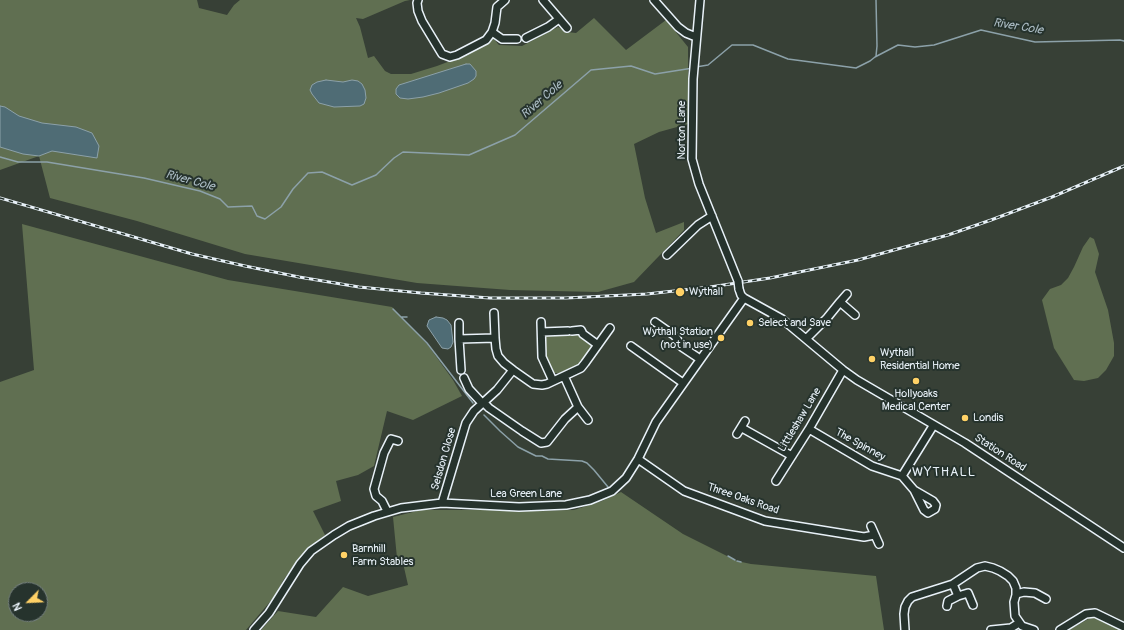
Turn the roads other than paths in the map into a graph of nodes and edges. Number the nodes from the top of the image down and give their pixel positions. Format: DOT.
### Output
graph roads {
  1 [pos="418,0"];
  2 [pos="505,0"];
  3 [pos="543,0"];
  4 [pos="654,0"];
  5 [pos="700,0"];
  6 [pos="559,19"];
  7 [pos="567,28"];
  8 [pos="492,32"];
  9 [pos="696,37"];
  10 [pos="526,38"];
  11 [pos="517,39"];
  12 [pos="712,216"];
  13 [pos="667,255"];
  14 [pos="847,294"];
  15 [pos="744,298"];
  16 [pos="840,302"];
  17 [pos="494,313"];
  18 [pos="854,315"];
  19 [pos="541,322"];
  20 [pos="655,322"];
  21 [pos="459,323"];
  22 [pos="610,328"];
  23 [pos="542,332"];
  24 [pos="495,338"];
  25 [pos="459,339"];
  26 [pos="806,339"];
  27 [pos="598,345"];
  28 [pos="631,346"];
  29 [pos="700,359"];
  30 [pos="461,370"];
  31 [pos="513,370"];
  32 [pos="843,370"];
  33 [pos="564,376"];
  34 [pos="464,378"];
  35 [pos="553,381"];
  36 [pos="683,383"];
  37 [pos="483,402"];
  38 [pos="578,407"];
  39 [pos="588,420"];
  40 [pos="745,421"];
  41 [pos="933,426"];
  42 [pos="809,429"];
  43 [pos="398,442"];
  44 [pos="792,456"];
  45 [pos="638,460"];
  46 [pos="902,476"];
  47 [pos="776,481"];
  48 [pos="914,490"];
  49 [pos="442,503"];
  50 [pos="387,511"];
  51 [pos="871,526"];
  52 [pos="874,535"];
  53 [pos="879,544"];
  54 [pos="1124,548"];
  55 [pos="953,584"];
  56 [pos="1016,594"];
  57 [pos="958,596"];
  58 [pos="1046,599"];
  59 [pos="973,604"];
  60 [pos="947,606"];
  61 [pos="1019,623"];
  62 [pos="1124,627"];
  63 [pos="254,630"];
  64 [pos="905,630"];
  65 [pos="991,630"];
  66 [pos="1034,630"];
  67 [pos="1060,630"];
  1 -- 8 [label="street"];
  2 -- 8 [label="street"];
  3 -- 6 [label="street"];
  4 -- 9 [label="street"];
  5 -- 9 [label="street, Norton Lane"];
  6 -- 7 [label="street"];
  6 -- 10 [label="street"];
  8 -- 11 [label="street"];
  9 -- 12 [label="street, Norton Lane"];
  12 -- 13 [label="street"];
  12 -- 15 [label="street, Norton Lane"];
  14 -- 16 [label="street"];
  15 -- 26 [label="street, Station Road"];
  15 -- 29 [label="street, Lea Green Lane"];
  16 -- 18 [label="street"];
  16 -- 26 [label="street"];
  17 -- 24 [label="street"];
  19 -- 23 [label="street"];
  20 -- 29 [label="street"];
  21 -- 25 [label="street"];
  22 -- 27 [label="street"];
  23 -- 27 [label="street"];
  23 -- 35 [label="street"];
  24 -- 25 [label="street"];
  24 -- 31 [label="street"];
  25 -- 30 [label="street"];
  26 -- 32 [label="street, Station Road"];
  27 -- 33 [label="street"];
  28 -- 36 [label="street"];
  29 -- 36 [label="street, Lea Green Lane"];
  31 -- 35 [label="street"];
  31 -- 37 [label="street, Selsdon Close"];
  32 -- 41 [label="street, Station Road"];
  32 -- 42 [label="street, Littleshaw Lane"];
  33 -- 35 [label="street"];
  33 -- 38 [label="street"];
  34 -- 37 [label="street"];
  36 -- 45 [label="street, Lea Green Lane"];
  37 -- 38 [label="street"];
  37 -- 49 [label="street, Selsdon Close"];
  38 -- 39 [label="street"];
  40 -- 44 [label="street"];
  41 -- 46 [label="street"];
  41 -- 54 [label="street, Station Road"];
  42 -- 44 [label="street, Littleshaw Lane"];
  42 -- 46 [label="street, The Spinney"];
  43 -- 50 [label="street"];
  44 -- 47 [label="street, Littleshaw Lane"];
  45 -- 49 [label="street, Lea Green Lane"];
  45 -- 52 [label="street, Three Oaks Road"];
  46 -- 48 [label="street"];
  49 -- 50 [label="street, Lea Green Lane"];
  50 -- 63 [label="street, Lea Green Lane"];
  51 -- 52 [label="street"];
  52 -- 53 [label="street"];
  55 -- 56 [label="street"];
  55 -- 57 [label="street"];
  55 -- 64 [label="street"];
  56 -- 58 [label="street"];
  56 -- 61 [label="street"];
  57 -- 59 [label="street"];
  57 -- 60 [label="street"];
  61 -- 65 [label="street"];
  61 -- 66 [label="street"];
  62 -- 67 [label="street"];
}
